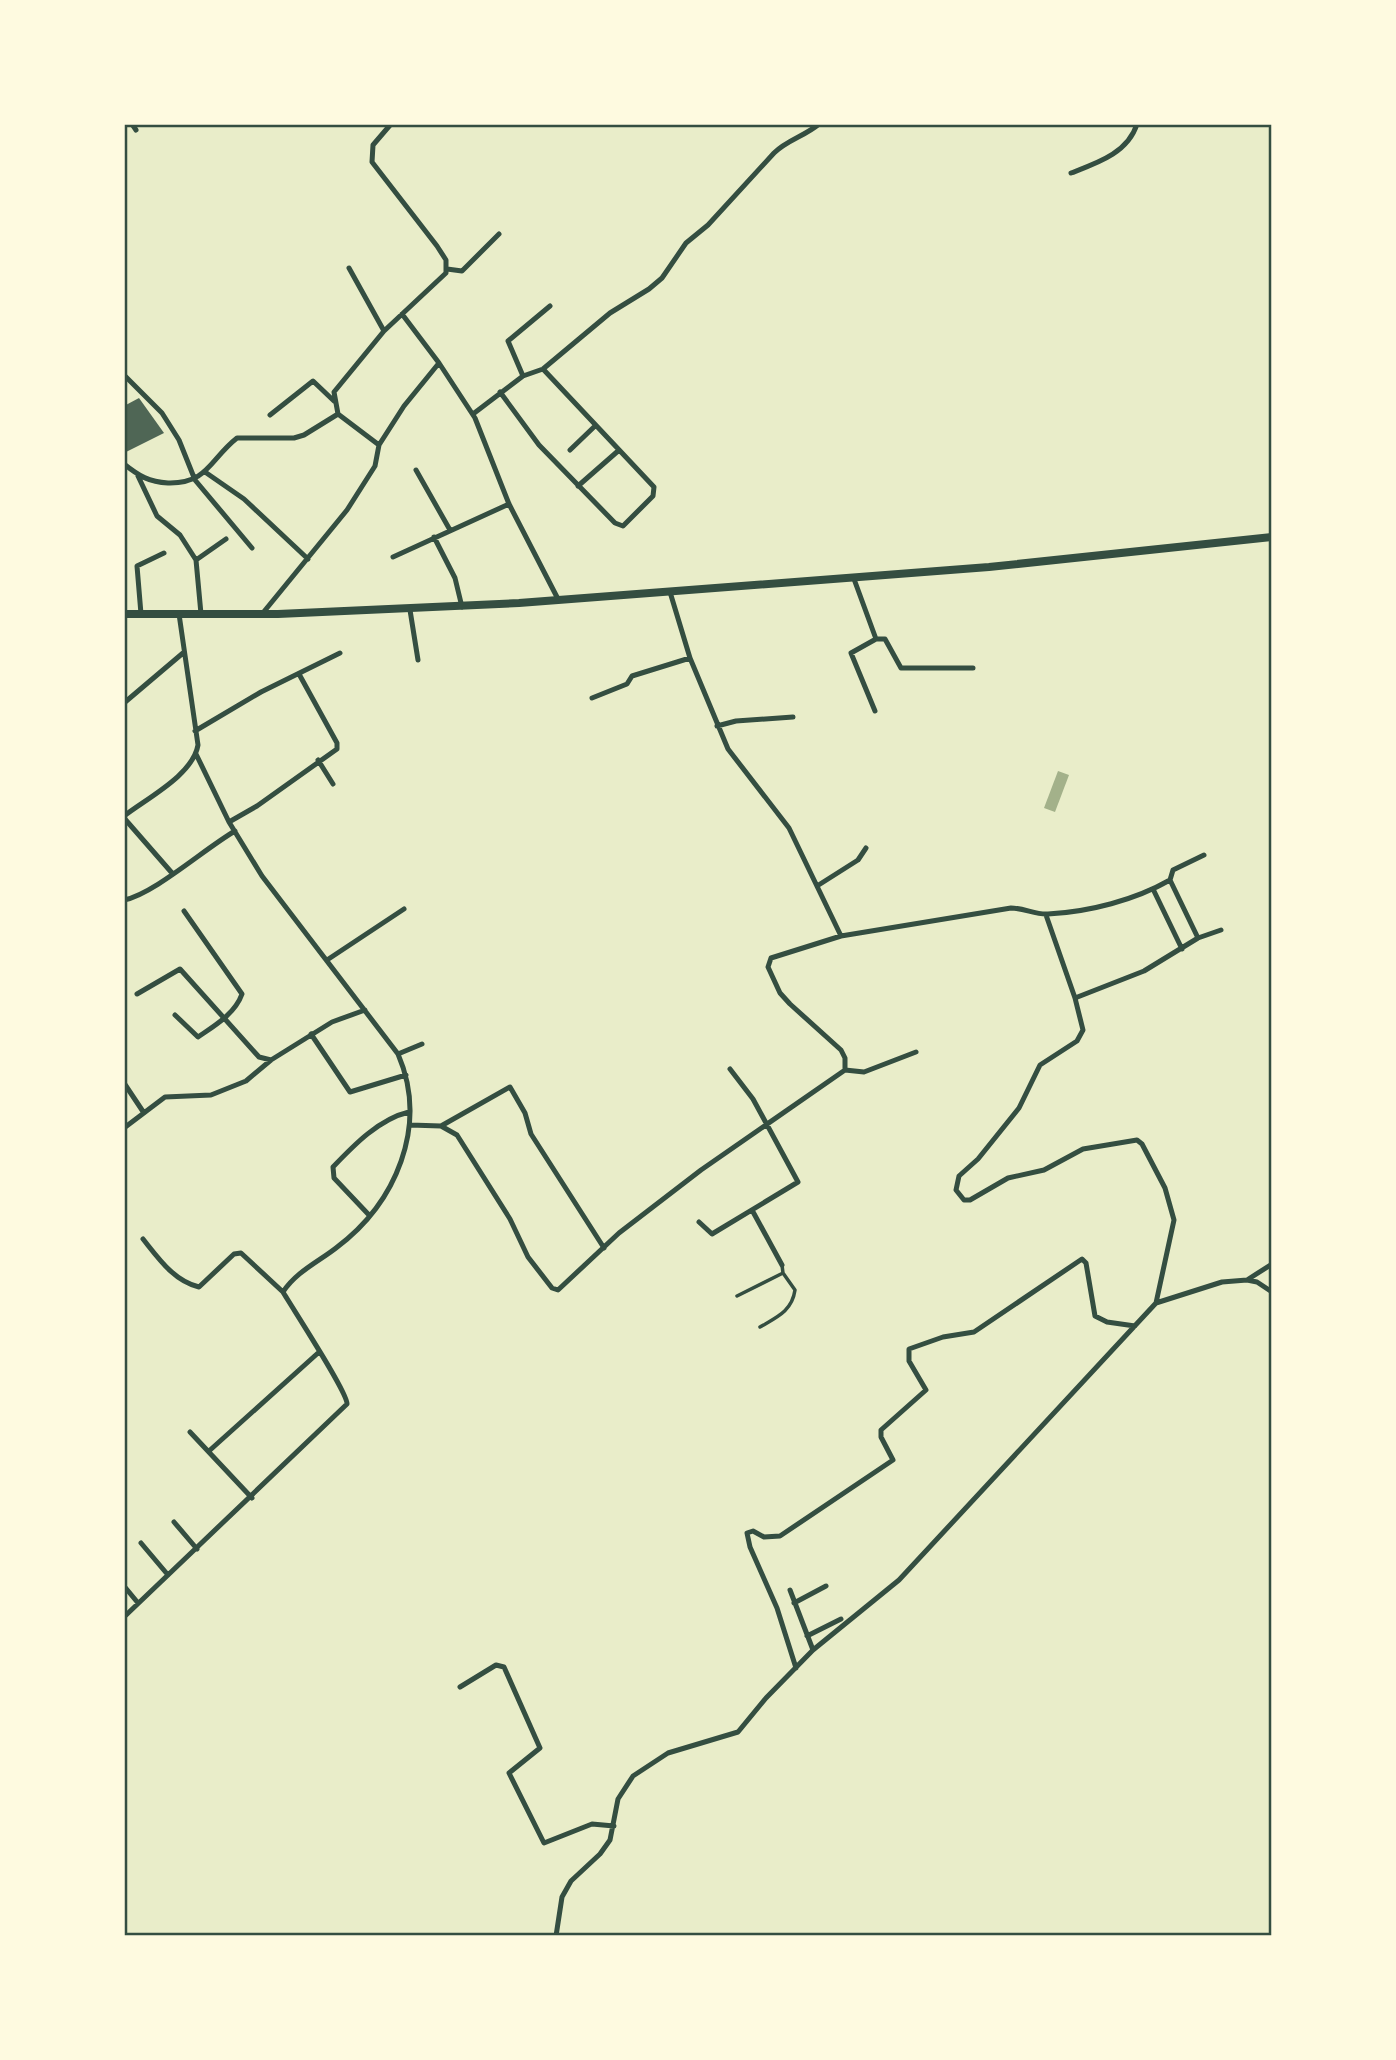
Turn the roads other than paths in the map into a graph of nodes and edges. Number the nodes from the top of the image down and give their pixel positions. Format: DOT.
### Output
graph roads {
  1 [pos="391,124"];
  2 [pos="819,124"];
  3 [pos="1137,124"];
  4 [pos="1071,173"];
  5 [pos="499,234"];
  6 [pos="349,268"];
  7 [pos="447,269"];
  8 [pos="550,306"];
  9 [pos="402,314"];
  10 [pos="384,331"];
  11 [pos="439,363"];
  12 [pos="543,369"];
  13 [pos="124,375"];
  14 [pos="523,376"];
  15 [pos="500,393"];
  16 [pos="334,401"];
  17 [pos="338,414"];
  18 [pos="473,414"];
  19 [pos="270,415"];
  20 [pos="595,426"];
  21 [pos="379,445"];
  22 [pos="570,450"];
  23 [pos="618,451"];
  24 [pos="124,464"];
  25 [pos="416,470"];
  26 [pos="205,472"];
  27 [pos="138,476"];
  28 [pos="195,480"];
  29 [pos="578,486"];
  30 [pos="509,504"];
  31 [pos="450,530"];
  32 [pos="434,537"];
  33 [pos="1272,537"];
  34 [pos="226,539"];
  35 [pos="252,548"];
  36 [pos="164,553"];
  37 [pos="393,557"];
  38 [pos="308,559"];
  39 [pos="197,560"];
  40 [pos="854,579"];
  41 [pos="670,592"];
  42 [pos="558,599"];
  43 [pos="462,607"];
  44 [pos="410,610"];
  45 [pos="124,614"];
  46 [pos="141,614"];
  47 [pos="179,614"];
  48 [pos="201,614"];
  49 [pos="262,614"];
  50 [pos="876,639"];
  51 [pos="183,653"];
  52 [pos="341,653"];
  53 [pos="690,658"];
  54 [pos="418,660"];
  55 [pos="974,668"];
  56 [pos="299,674"];
  57 [pos="592,698"];
  58 [pos="124,703"];
  59 [pos="875,711"];
  60 [pos="793,716"];
  61 [pos="717,726"];
  62 [pos="195,731"];
  63 [pos="196,754"];
  64 [pos="318,760"];
  65 [pos="333,784"];
  66 [pos="124,817"];
  67 [pos="229,822"];
  68 [pos="235,831"];
  69 [pos="866,848"];
  70 [pos="1204,855"];
  71 [pos="172,873"];
  72 [pos="1170,880"];
  73 [pos="817,886"];
  74 [pos="1153,889"];
  75 [pos="124,900"];
  76 [pos="404,909"];
  77 [pos="184,911"];
  78 [pos="1046,915"];
  79 [pos="1221,930"];
  80 [pos="841,936"];
  81 [pos="1198,938"];
  82 [pos="1182,949"];
  83 [pos="327,960"];
  84 [pos="137,993"];
  85 [pos="1076,998"];
  86 [pos="365,1010"];
  87 [pos="175,1015"];
  88 [pos="224,1018"];
  89 [pos="310,1034"];
  90 [pos="422,1044"];
  91 [pos="916,1052"];
  92 [pos="398,1054"];
  93 [pos="271,1060"];
  94 [pos="730,1069"];
  95 [pos="845,1070"];
  96 [pos="405,1076"];
  97 [pos="124,1083"];
  98 [pos="409,1112"];
  99 [pos="144,1113"];
  100 [pos="766,1124"];
  101 [pos="410,1125"];
  102 [pos="441,1126"];
  103 [pos="124,1128"];
  104 [pos="752,1210"];
  105 [pos="369,1215"];
  106 [pos="699,1222"];
  107 [pos="143,1239"];
  108 [pos="604,1248"];
  109 [pos="1272,1264"];
  110 [pos="782,1265"];
  111 [pos="783,1273"];
  112 [pos="1247,1280"];
  113 [pos="283,1292"];
  114 [pos="1272,1292"];
  115 [pos="737,1296"];
  116 [pos="1156,1303"];
  117 [pos="760,1326"];
  118 [pos="1135,1326"];
  119 [pos="318,1353"];
  120 [pos="190,1432"];
  121 [pos="209,1451"];
  122 [pos="252,1498"];
  123 [pos="174,1522"];
  124 [pos="141,1543"];
  125 [pos="197,1549"];
  126 [pos="168,1575"];
  127 [pos="124,1586"];
  128 [pos="826,1586"];
  129 [pos="790,1590"];
  130 [pos="138,1603"];
  131 [pos="794,1603"];
  132 [pos="124,1617"];
  133 [pos="841,1619"];
  134 [pos="807,1636"];
  135 [pos="813,1650"];
  136 [pos="796,1668"];
  137 [pos="460,1687"];
  138 [pos="614,1826"];
  139 [pos="556,1936"];
  1 -- 7 [label="street"];
  2 -- 12 [label="street"];
  3 -- 4 [label="street"];
  5 -- 7 [label="street"];
  6 -- 10 [label="street"];
  7 -- 9 [label="street"];
  8 -- 14 [label="street"];
  9 -- 10 [label="street"];
  9 -- 11 [label="street"];
  10 -- 16 [label="street"];
  11 -- 18 [label="street"];
  11 -- 21 [label="street"];
  12 -- 14 [label="street"];
  12 -- 20 [label="street"];
  13 -- 28 [label="street"];
  14 -- 15 [label="street"];
  15 -- 18 [label="street"];
  15 -- 29 [label="street"];
  16 -- 17 [label="street"];
  16 -- 19 [label="street"];
  17 -- 21 [label="street"];
  17 -- 26 [label="street"];
  18 -- 30 [label="street"];
  20 -- 22 [label="street"];
  20 -- 23 [label="street"];
  21 -- 38 [label="street"];
  23 -- 29 [label="street"];
  23 -- 29 [label="street"];
  24 -- 27 [label="street"];
  25 -- 31 [label="street"];
  26 -- 28 [label="street"];
  26 -- 38 [label="street"];
  27 -- 28 [label="street"];
  27 -- 39 [label="street"];
  28 -- 35 [label="street"];
  30 -- 31 [label="street"];
  30 -- 42 [label="street"];
  31 -- 32 [label="street"];
  32 -- 37 [label="street"];
  32 -- 43 [label="street"];
  33 -- 40 [label="main road"];
  34 -- 39 [label="street"];
  36 -- 46 [label="street"];
  38 -- 49 [label="street"];
  39 -- 48 [label="street"];
  40 -- 41 [label="main road"];
  40 -- 50 [label="street"];
  41 -- 42 [label="main road"];
  41 -- 53 [label="street"];
  42 -- 43 [label="main road"];
  43 -- 44 [label="main road"];
  44 -- 49 [label="main road"];
  44 -- 54 [label="street"];
  45 -- 46 [label="main road"];
  46 -- 47 [label="main road"];
  47 -- 48 [label="main road"];
  47 -- 51 [label="street"];
  48 -- 49 [label="main road"];
  50 -- 55 [label="street"];
  50 -- 59 [label="street"];
  51 -- 58 [label="street"];
  51 -- 62 [label="street"];
  52 -- 56 [label="street"];
  53 -- 57 [label="street"];
  53 -- 61 [label="street"];
  56 -- 62 [label="street"];
  56 -- 64 [label="street"];
  60 -- 61 [label="street"];
  61 -- 73 [label="street"];
  62 -- 63 [label="street"];
  63 -- 66 [label="street"];
  63 -- 67 [label="street"];
  64 -- 65 [label="street"];
  64 -- 67 [label="street"];
  66 -- 71 [label="street"];
  67 -- 68 [label="street"];
  68 -- 71 [label="street"];
  68 -- 83 [label="street"];
  69 -- 73 [label="street"];
  70 -- 72 [label="street"];
  71 -- 75 [label="street"];
  72 -- 74 [label="street"];
  72 -- 81 [label="street"];
  73 -- 80 [label="street"];
  74 -- 78 [label="street"];
  74 -- 82 [label="street"];
  76 -- 83 [label="street"];
  77 -- 88 [label="street"];
  78 -- 80 [label="street"];
  78 -- 85 [label="street"];
  79 -- 81 [label="street"];
  80 -- 95 [label="street"];
  81 -- 82 [label="street"];
  82 -- 85 [label="street"];
  83 -- 86 [label="street"];
  84 -- 88 [label="street"];
  85 -- 116 [label="street"];
  86 -- 89 [label="street"];
  86 -- 92 [label="street"];
  87 -- 88 [label="street"];
  88 -- 93 [label="street"];
  89 -- 93 [label="street"];
  89 -- 96 [label="street"];
  90 -- 92 [label="street"];
  91 -- 95 [label="street"];
  92 -- 96 [label="street"];
  93 -- 99 [label="street"];
  94 -- 100 [label="street"];
  95 -- 100 [label="street"];
  96 -- 98 [label="street"];
  97 -- 99 [label="street"];
  98 -- 101 [label="street"];
  98 -- 105 [label="street"];
  99 -- 103 [label="street"];
  100 -- 104 [label="street"];
  100 -- 108 [label="street"];
  101 -- 102 [label="street"];
  101 -- 105 [label="street"];
  102 -- 108 [label="street"];
  102 -- 108 [label="street"];
  104 -- 106 [label="street"];
  104 -- 110 [label="street"];
  105 -- 113 [label="street"];
  107 -- 113 [label="street"];
  109 -- 112 [label="street"];
  110 -- 111 [label="street"];
  111 -- 115 [label="street"];
  111 -- 117 [label="street"];
  112 -- 114 [label="street"];
  112 -- 116 [label="street"];
  113 -- 119 [label="street"];
  116 -- 118 [label="street"];
  118 -- 135 [label="street"];
  118 -- 136 [label="street"];
  119 -- 121 [label="street"];
  119 -- 122 [label="street"];
  120 -- 121 [label="street"];
  121 -- 122 [label="street"];
  122 -- 125 [label="street"];
  123 -- 125 [label="street"];
  124 -- 126 [label="street"];
  125 -- 126 [label="street"];
  126 -- 130 [label="street"];
  127 -- 130 [label="street"];
  128 -- 131 [label="street"];
  129 -- 131 [label="street"];
  130 -- 132 [label="street"];
  131 -- 134 [label="street"];
  133 -- 134 [label="street"];
  134 -- 135 [label="street"];
  135 -- 136 [label="street"];
  136 -- 138 [label="street"];
  137 -- 138 [label="street"];
  138 -- 139 [label="street"];
}
